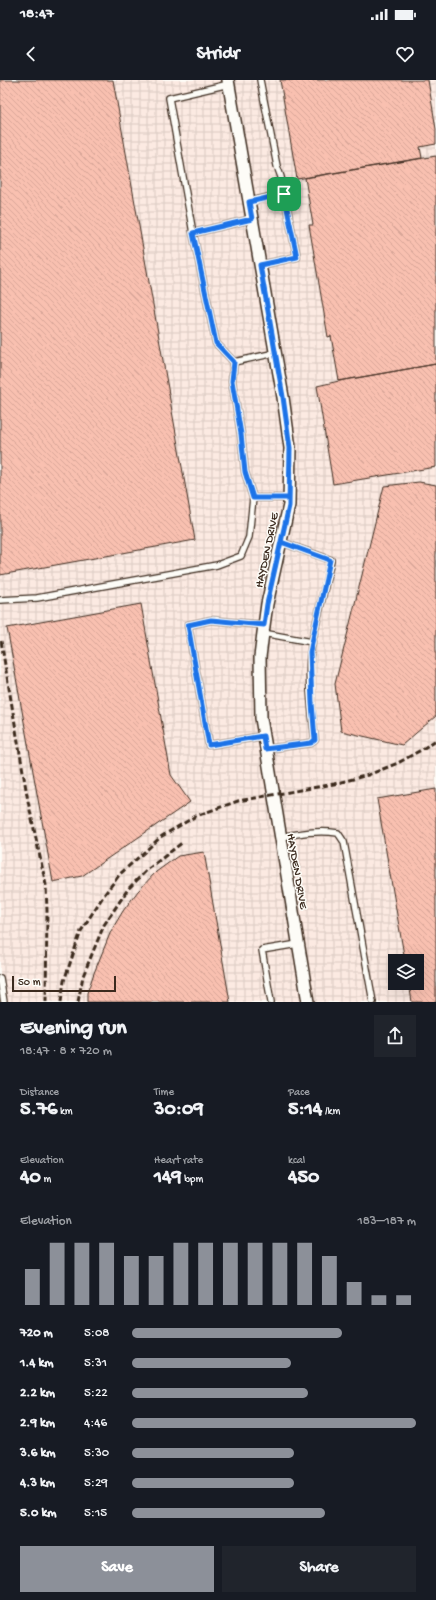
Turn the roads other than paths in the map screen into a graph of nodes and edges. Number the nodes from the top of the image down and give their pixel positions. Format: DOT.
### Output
graph roads {
  1 [pos="260,80"];
  2 [pos="228,82"];
  3 [pos="284,194"];
  4 [pos="249,202"];
  5 [pos="252,219"];
  6 [pos="193,233"];
  7 [pos="260,265"];
  8 [pos="275,353"];
  9 [pos="234,362"];
  10 [pos="253,498"];
  11 [pos="289,498"];
  12 [pos="281,542"];
  13 [pos="0,600"];
  14 [pos="264,629"];
  15 [pos="312,642"];
  16 [pos="263,736"];
  17 [pos="265,749"];
  18 [pos="280,837"];
  19 [pos="298,944"];
  20 [pos="0,978"];
  21 [pos="4,1002"];
  22 [pos="271,1002"];
  23 [pos="308,1002"];
  24 [pos="373,1002"];
  1 -- 3 [label="lane"];
  2 -- 4 [label="street, HAYDEN DRIVE"];
  2 -- 6 [label="lane"];
  3 -- 4 [label="lane"];
  3 -- 7 [label="lane"];
  4 -- 5 [label="street, HAYDEN DRIVE"];
  5 -- 6 [label="lane"];
  5 -- 7 [label="street, HAYDEN DRIVE"];
  6 -- 9 [label="lane"];
  7 -- 8 [label="street, HAYDEN DRIVE"];
  8 -- 9 [label="lane"];
  8 -- 11 [label="street, HAYDEN DRIVE"];
  9 -- 10 [label="lane"];
  10 -- 11 [label="lane"];
  10 -- 13 [label="lane"];
  11 -- 12 [label="street, HAYDEN DRIVE"];
  12 -- 14 [label="street, HAYDEN DRIVE"];
  12 -- 15 [label="lane"];
  14 -- 15 [label="lane"];
  14 -- 16 [label="street, HAYDEN DRIVE"];
  14 -- 16 [label="lane"];
  15 -- 17 [label="lane"];
  16 -- 17 [label="street, HAYDEN DRIVE"];
  17 -- 18 [label="street, HAYDEN DRIVE"];
  18 -- 19 [label="street, HAYDEN DRIVE"];
  18 -- 24 [label="lane"];
  19 -- 22 [label="lane"];
  19 -- 23 [label="street, HAYDEN DRIVE"];
  20 -- 21 [label="lane"];
}
